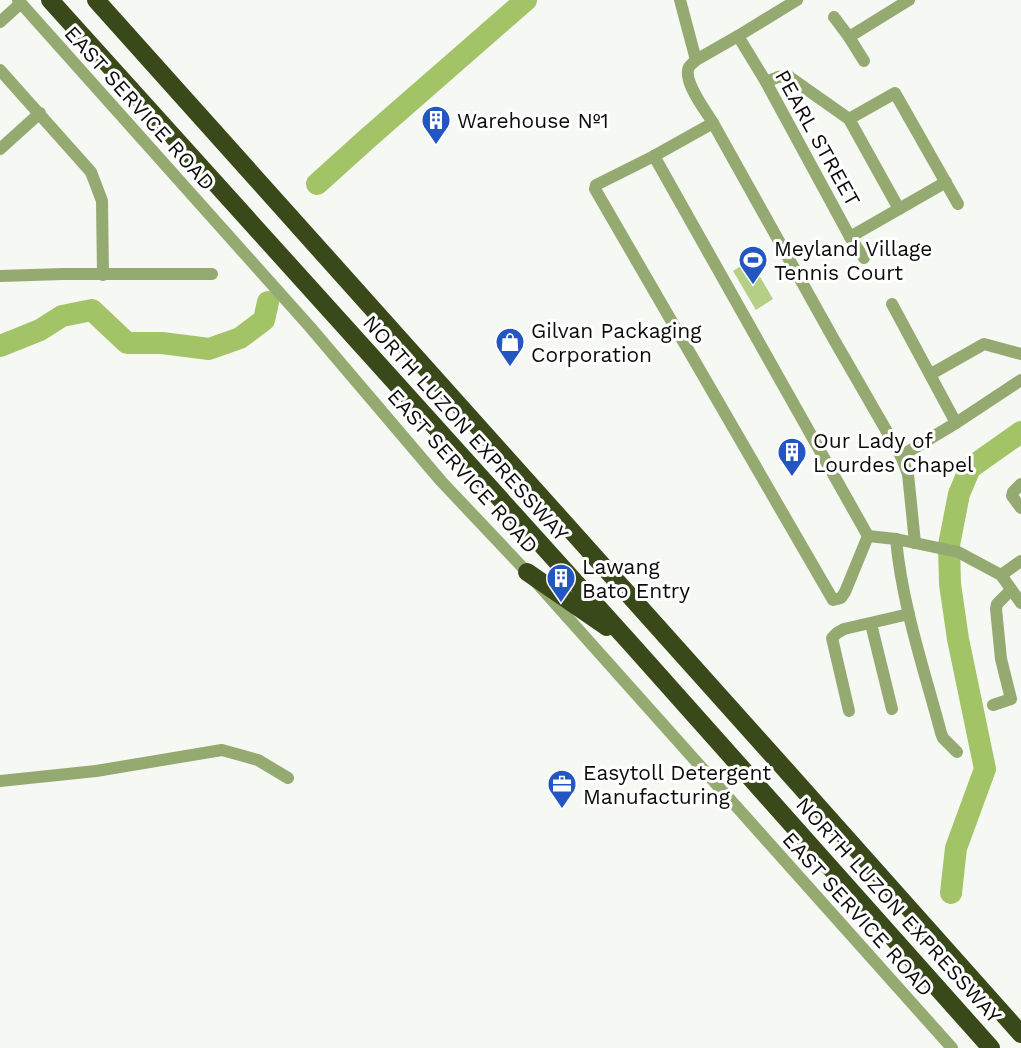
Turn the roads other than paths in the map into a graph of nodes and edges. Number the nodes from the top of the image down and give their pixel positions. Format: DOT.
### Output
graph roads {
  1 [pos="50,0"];
  2 [pos="96,0"];
  3 [pos="680,0"];
  4 [pos="797,0"];
  5 [pos="909,0"];
  6 [pos="19,1"];
  7 [pos="834,17"];
  8 [pos="0,21"];
  9 [pos="738,36"];
  10 [pos="849,37"];
  11 [pos="696,60"];
  12 [pos="864,62"];
  13 [pos="0,70"];
  14 [pos="766,82"];
  15 [pos="40,113"];
  16 [pos="849,119"];
  17 [pos="713,123"];
  18 [pos="0,148"];
  19 [pos="654,156"];
  20 [pos="946,182"];
  21 [pos="958,204"];
  22 [pos="899,209"];
  23 [pos="850,237"];
  24 [pos="864,258"];
  25 [pos="103,274"];
  26 [pos="212,274"];
  27 [pos="0,276"];
  28 [pos="892,304"];
  29 [pos="1021,354"];
  30 [pos="931,374"];
  31 [pos="1021,380"];
  32 [pos="956,423"];
  33 [pos="901,456"];
  34 [pos="1021,484"];
  35 [pos="1021,508"];
  36 [pos="868,536"];
  37 [pos="896,539"];
  38 [pos="915,543"];
  39 [pos="1021,561"];
  40 [pos="527,572"];
  41 [pos="1001,575"];
  42 [pos="1011,590"];
  43 [pos="1021,603"];
  44 [pos="909,614"];
  45 [pos="871,624"];
  46 [pos="632,645"];
  47 [pos="1016,697"];
  48 [pos="993,705"];
  49 [pos="892,709"];
  50 [pos="849,711"];
  51 [pos="957,752"];
  52 [pos="288,778"];
  53 [pos="0,782"];
  54 [pos="1021,1034"];
  55 [pos="952,1048"];
  56 [pos="991,1048"];
  1 -- 46 [label="highway, NORTH LUZON EXPRESSWAY"];
  2 -- 54 [label="highway, NORTH LUZON EXPRESSWAY"];
  3 -- 11 [label="street"];
  4 -- 9 [label="street"];
  5 -- 10 [label="street"];
  6 -- 8 [label="street"];
  6 -- 40 [label="street, EAST SERVICE ROAD"];
  7 -- 10 [label="street"];
  9 -- 11 [label="street"];
  9 -- 14 [label="street, PEARL STREET"];
  10 -- 12 [label="street"];
  11 -- 17 [label="street"];
  13 -- 15 [label="street"];
  14 -- 16 [label="street"];
  14 -- 23 [label="street, PEARL STREET"];
  15 -- 18 [label="street"];
  15 -- 25 [label="street"];
  16 -- 20 [label="street"];
  16 -- 22 [label="street"];
  17 -- 19 [label="street"];
  17 -- 33 [label="street"];
  19 -- 36 [label="street"];
  19 -- 36 [label="street"];
  20 -- 21 [label="street"];
  20 -- 22 [label="street"];
  22 -- 23 [label="street"];
  23 -- 24 [label="street, PEARL STREET"];
  25 -- 26 [label="street"];
  25 -- 27 [label="street"];
  28 -- 30 [label="street"];
  29 -- 30 [label="street"];
  30 -- 32 [label="street"];
  31 -- 32 [label="street"];
  32 -- 33 [label="street"];
  33 -- 38 [label="street"];
  34 -- 35 [label="street"];
  36 -- 37 [label="street"];
  37 -- 38 [label="street"];
  37 -- 44 [label="street"];
  38 -- 41 [label="street"];
  39 -- 41 [label="street"];
  40 -- 46 [label="highway"];
  40 -- 55 [label="street, EAST SERVICE ROAD"];
  41 -- 42 [label="street"];
  42 -- 43 [label="street"];
  42 -- 47 [label="street"];
  44 -- 45 [label="street"];
  44 -- 51 [label="street"];
  45 -- 49 [label="street"];
  45 -- 50 [label="street"];
  46 -- 56 [label="highway, NORTH LUZON EXPRESSWAY"];
  47 -- 48 [label="street"];
  52 -- 53 [label="street"];
}
